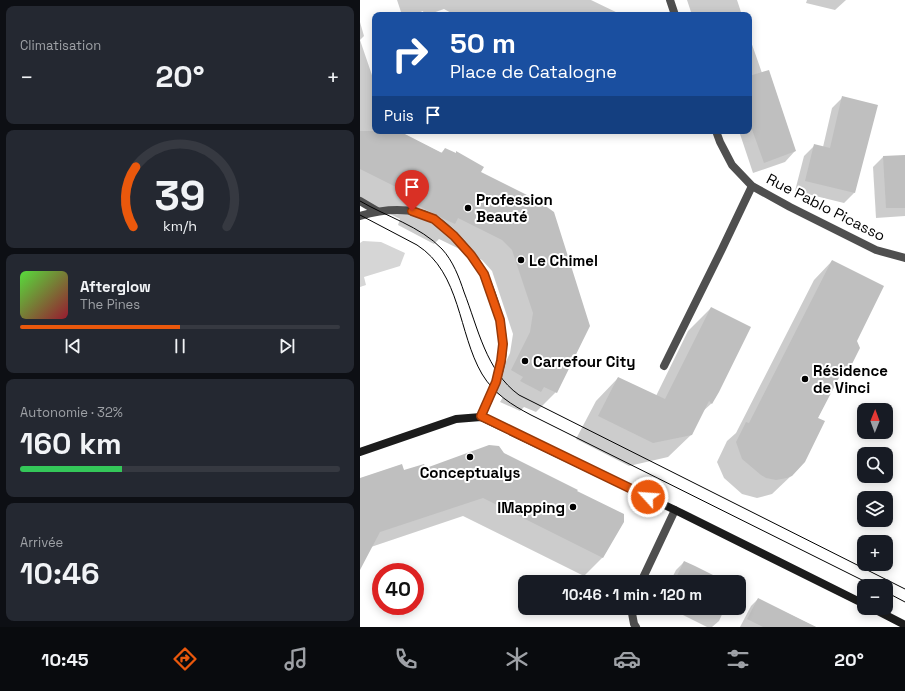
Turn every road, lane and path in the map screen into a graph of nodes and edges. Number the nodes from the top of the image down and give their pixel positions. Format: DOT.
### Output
graph roads {
  1 [pos="670,0"];
  2 [pos="674,12"];
  3 [pos="717,134"];
  4 [pos="752,186"];
  5 [pos="360,202"];
  6 [pos="377,211"];
  7 [pos="360,216"];
  8 [pos="905,258"];
  9 [pos="664,366"];
  10 [pos="481,416"];
  11 [pos="360,452"];
  12 [pos="674,510"];
  13 [pos="644,575"];
  14 [pos="857,601"];
  15 [pos="632,615"];
  16 [pos="886,615"];
  17 [pos="905,625"];
  18 [pos="636,627"];
  1 -- 2 [label="street"];
  3 -- 4 [label="street, Rue Pablo Picasso"];
  4 -- 8 [label="street, Rue Pablo Picasso"];
  4 -- 9 [label="street"];
  5 -- 6 [label="street"];
  6 -- 7 [label="street"];
  6 -- 10 [label="street"];
  10 -- 11 [label="street"];
  10 -- 12 [label="street"];
  12 -- 13 [label="street"];
  12 -- 14 [label="street"];
  15 -- 18 [label="street"];
  16 -- 17 [label="street"];
}
